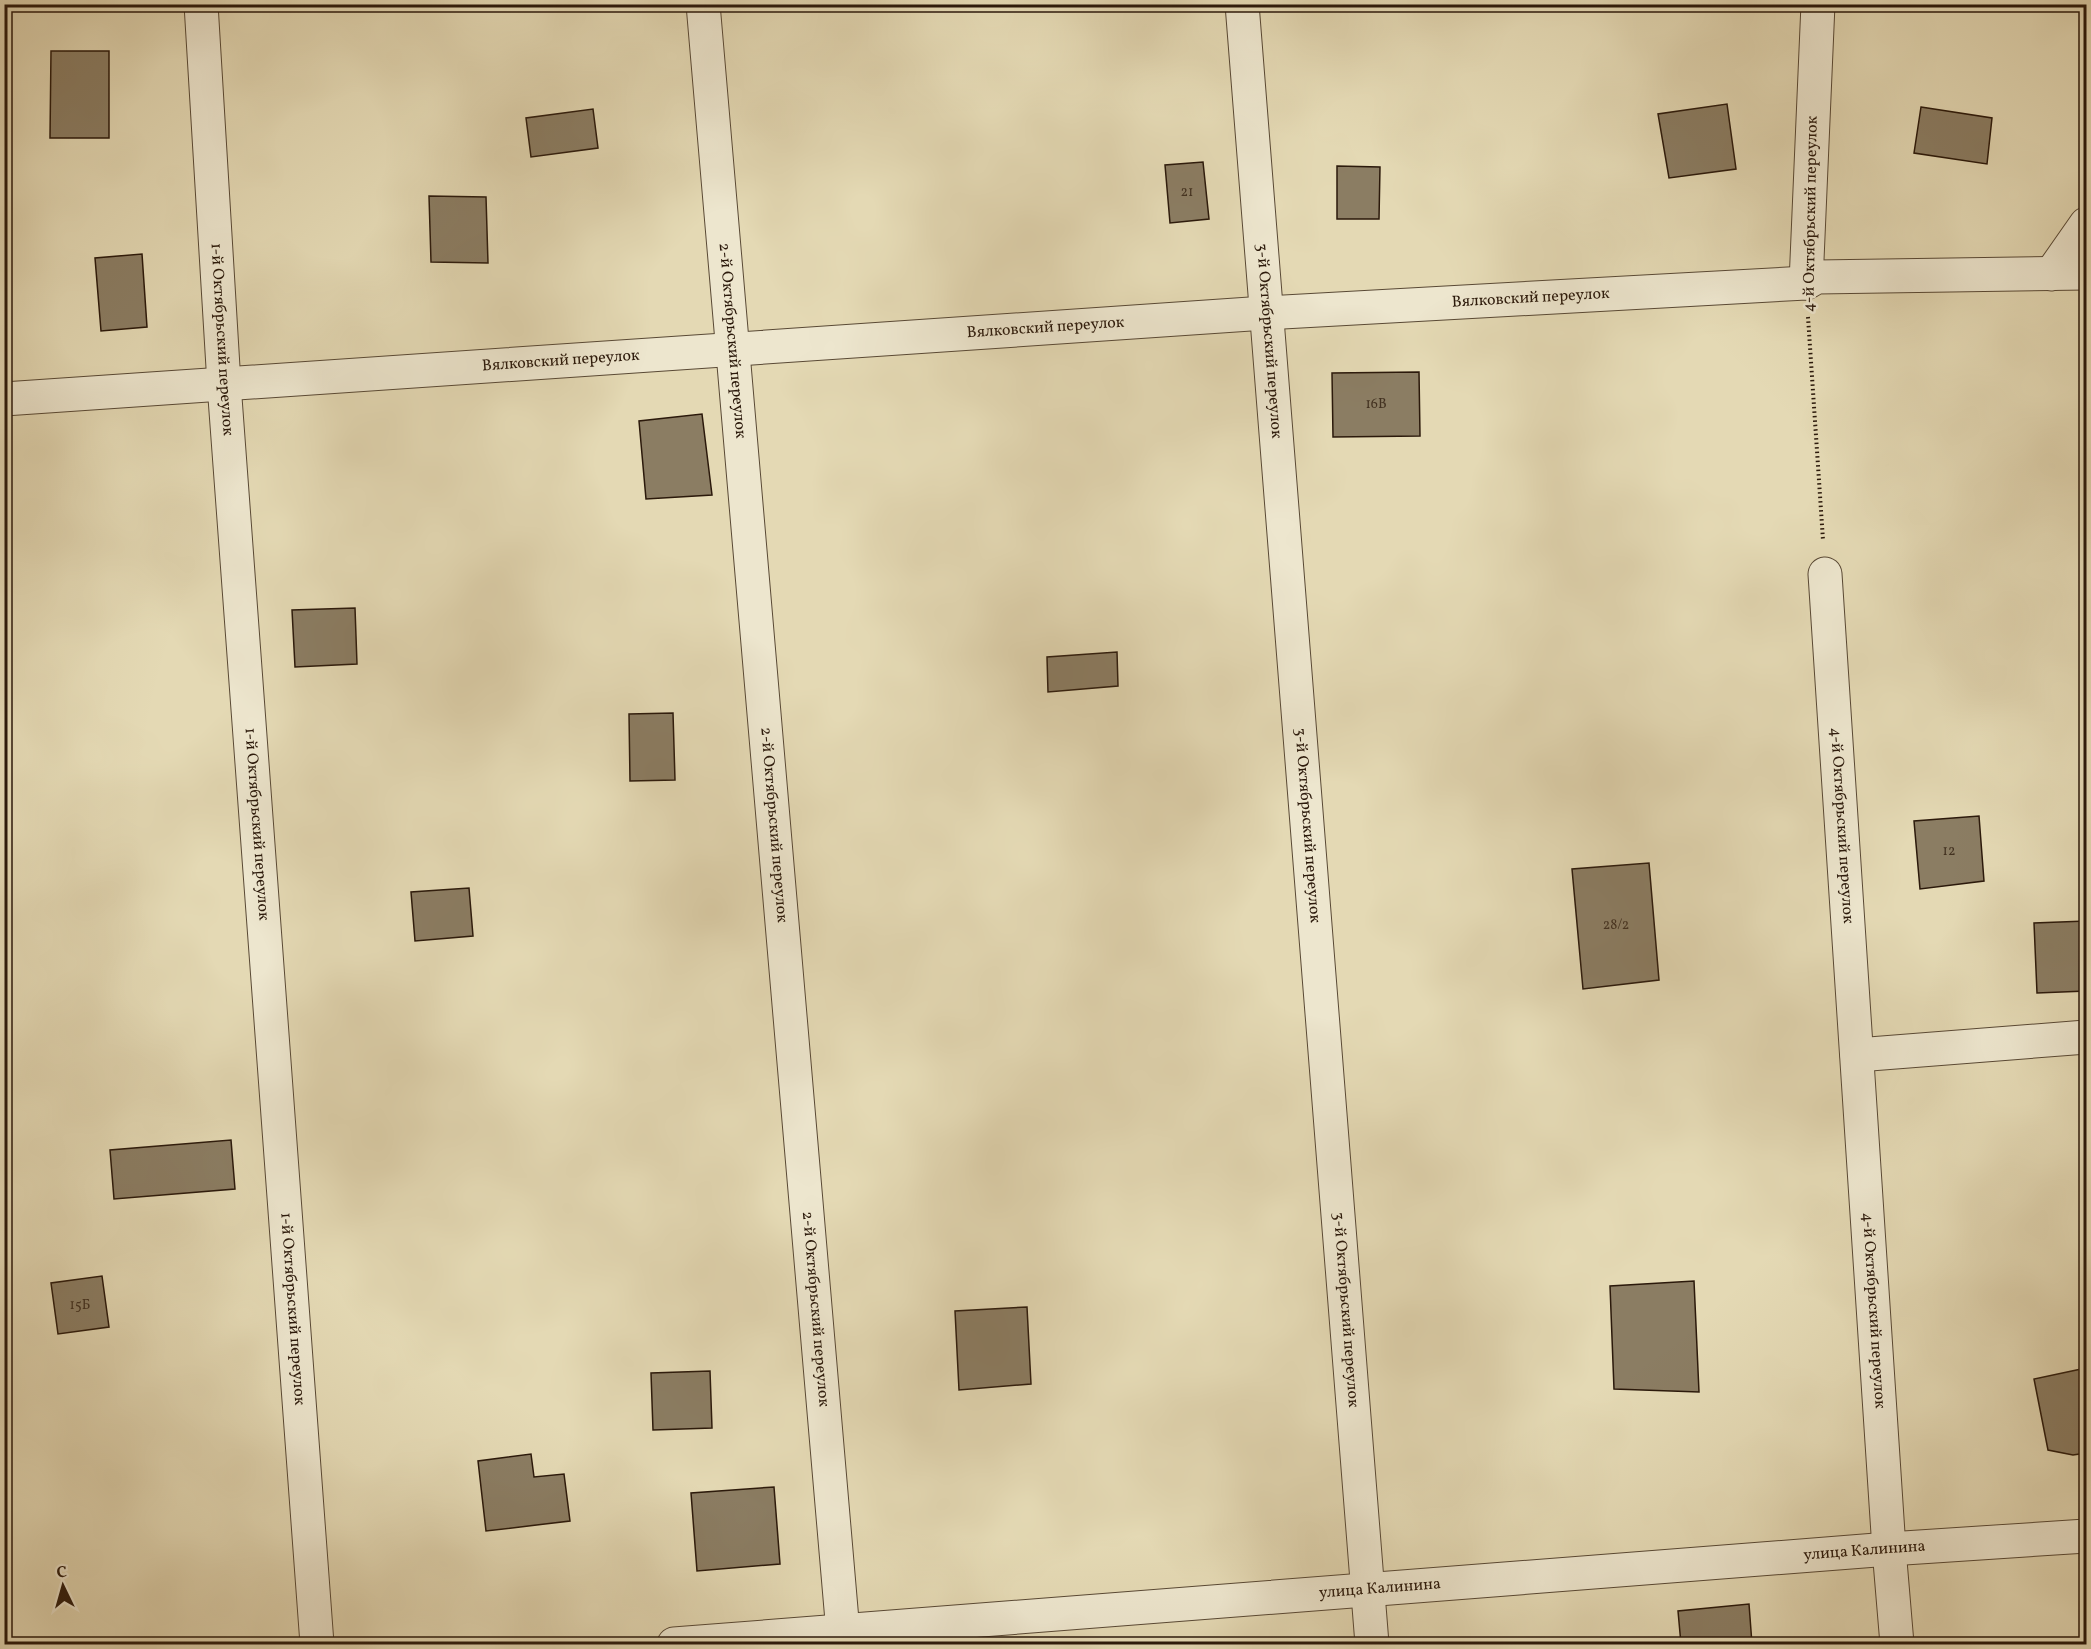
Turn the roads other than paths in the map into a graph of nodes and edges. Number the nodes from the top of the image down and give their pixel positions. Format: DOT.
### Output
graph roads {
  1 [pos="201,4"];
  2 [pos="703,4"];
  3 [pos="1242,4"];
  4 [pos="1818,4"];
  5 [pos="2086,224"];
  6 [pos="2086,273"];
  7 [pos="2051,274"];
  8 [pos="1806,284"];
  9 [pos="1265,313"];
  10 [pos="731,349"];
  11 [pos="224,384"];
  12 [pos="4,399"];
  13 [pos="1825,574"];
  14 [pos="2086,1037"];
  15 [pos="1857,1055"];
  16 [pos="2086,1536"];
  17 [pos="1888,1549"];
  18 [pos="1367,1590"];
  19 [pos="843,1638"];
  20 [pos="317,1644"];
  21 [pos="674,1644"];
  22 [pos="1372,1644"];
  23 [pos="1897,1644"];
  1 -- 11 [label="street, 1-й Октябрьский переулок"];
  2 -- 10 [label="street, 2-й Октябрьский переулок"];
  3 -- 9 [label="street, 3-й Октябрьский переулок"];
  4 -- 8 [label="street, 4-й Октябрьский переулок"];
  5 -- 7 [label="street"];
  6 -- 7 [label="street, Вялковский переулок"];
  7 -- 8 [label="street, Вялковский переулок"];
  8 -- 9 [label="street, Вялковский переулок"];
  9 -- 10 [label="street, Вялковский переулок"];
  9 -- 18 [label="street, 3-й Октябрьский переулок"];
  10 -- 11 [label="street, Вялковский переулок"];
  10 -- 19 [label="street, 2-й Октябрьский переулок"];
  11 -- 12 [label="street, Вялковский переулок"];
  11 -- 20 [label="street, 1-й Октябрьский переулок"];
  13 -- 15 [label="street, 4-й Октябрьский переулок"];
  14 -- 15 [label="street"];
  15 -- 17 [label="street, 4-й Октябрьский переулок"];
  16 -- 17 [label="street, улица Калинина"];
  17 -- 18 [label="street, улица Калинина"];
  17 -- 23 [label="street, 4-й Октябрьский переулок"];
  18 -- 19 [label="street, улица Калинина"];
  18 -- 22 [label="street, 3-й Октябрьский переулок"];
  19 -- 21 [label="street, улица Калинина"];
}
